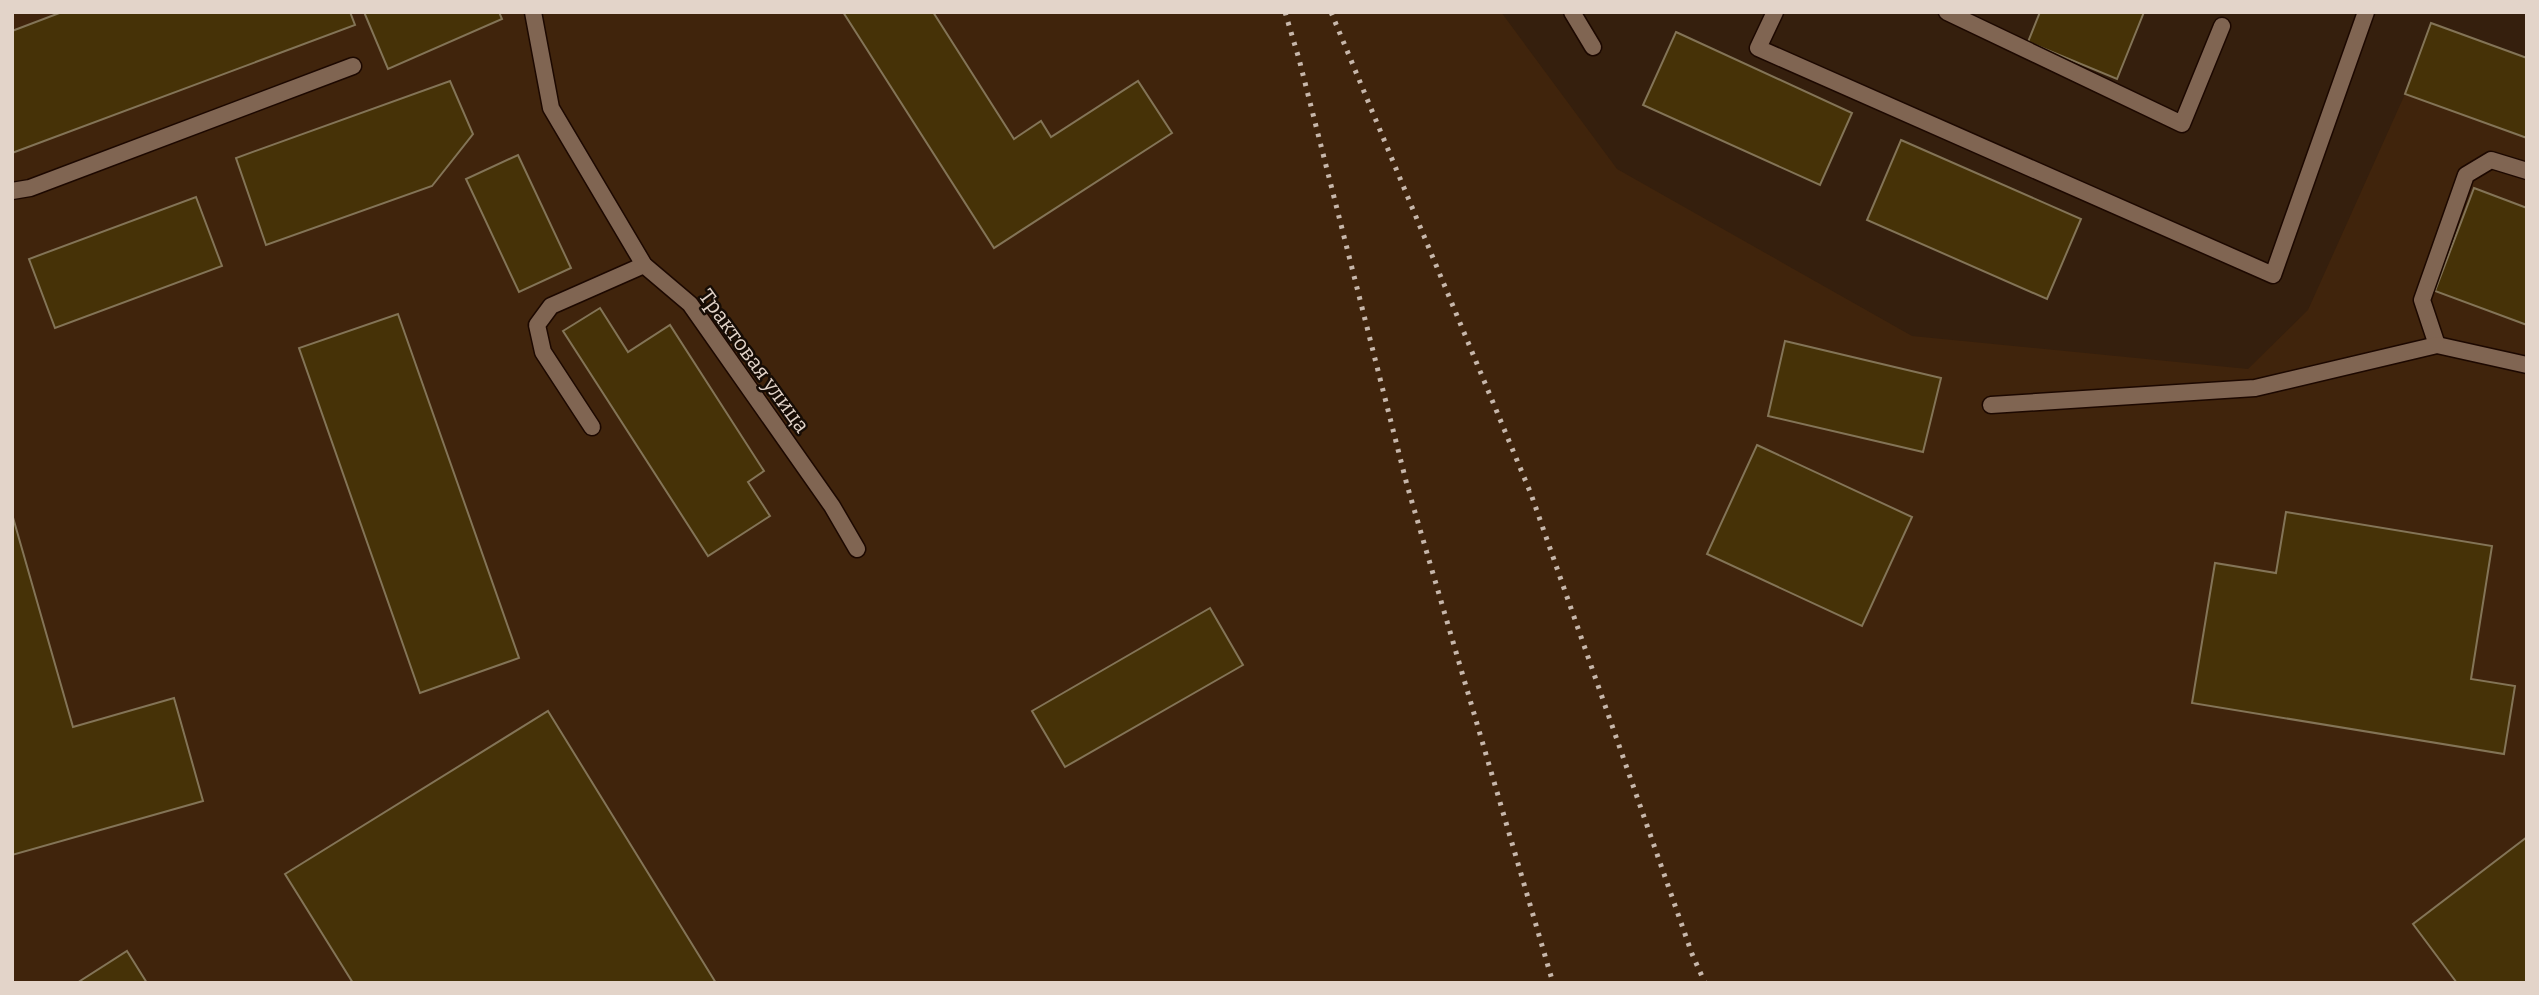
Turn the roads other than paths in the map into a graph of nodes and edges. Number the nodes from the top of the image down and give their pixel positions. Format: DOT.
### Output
graph roads {
  1 [pos="533,12"];
  2 [pos="1572,12"];
  3 [pos="1775,12"];
  4 [pos="1947,12"];
  5 [pos="2366,12"];
  6 [pos="2222,26"];
  7 [pos="1593,47"];
  8 [pos="353,66"];
  9 [pos="2527,171"];
  10 [pos="12,191"];
  11 [pos="644,265"];
  12 [pos="2437,345"];
  13 [pos="2527,365"];
  14 [pos="1992,405"];
  15 [pos="592,427"];
  16 [pos="857,549"];
  1 -- 11 [label="lane, Трактовая улица"];
  2 -- 7 [label="lane"];
  3 -- 5 [label="lane"];
  4 -- 6 [label="lane"];
  8 -- 10 [label="lane"];
  9 -- 12 [label="lane"];
  11 -- 15 [label="lane"];
  11 -- 16 [label="lane, Трактовая улица"];
  12 -- 13 [label="lane"];
  12 -- 14 [label="lane"];
}
